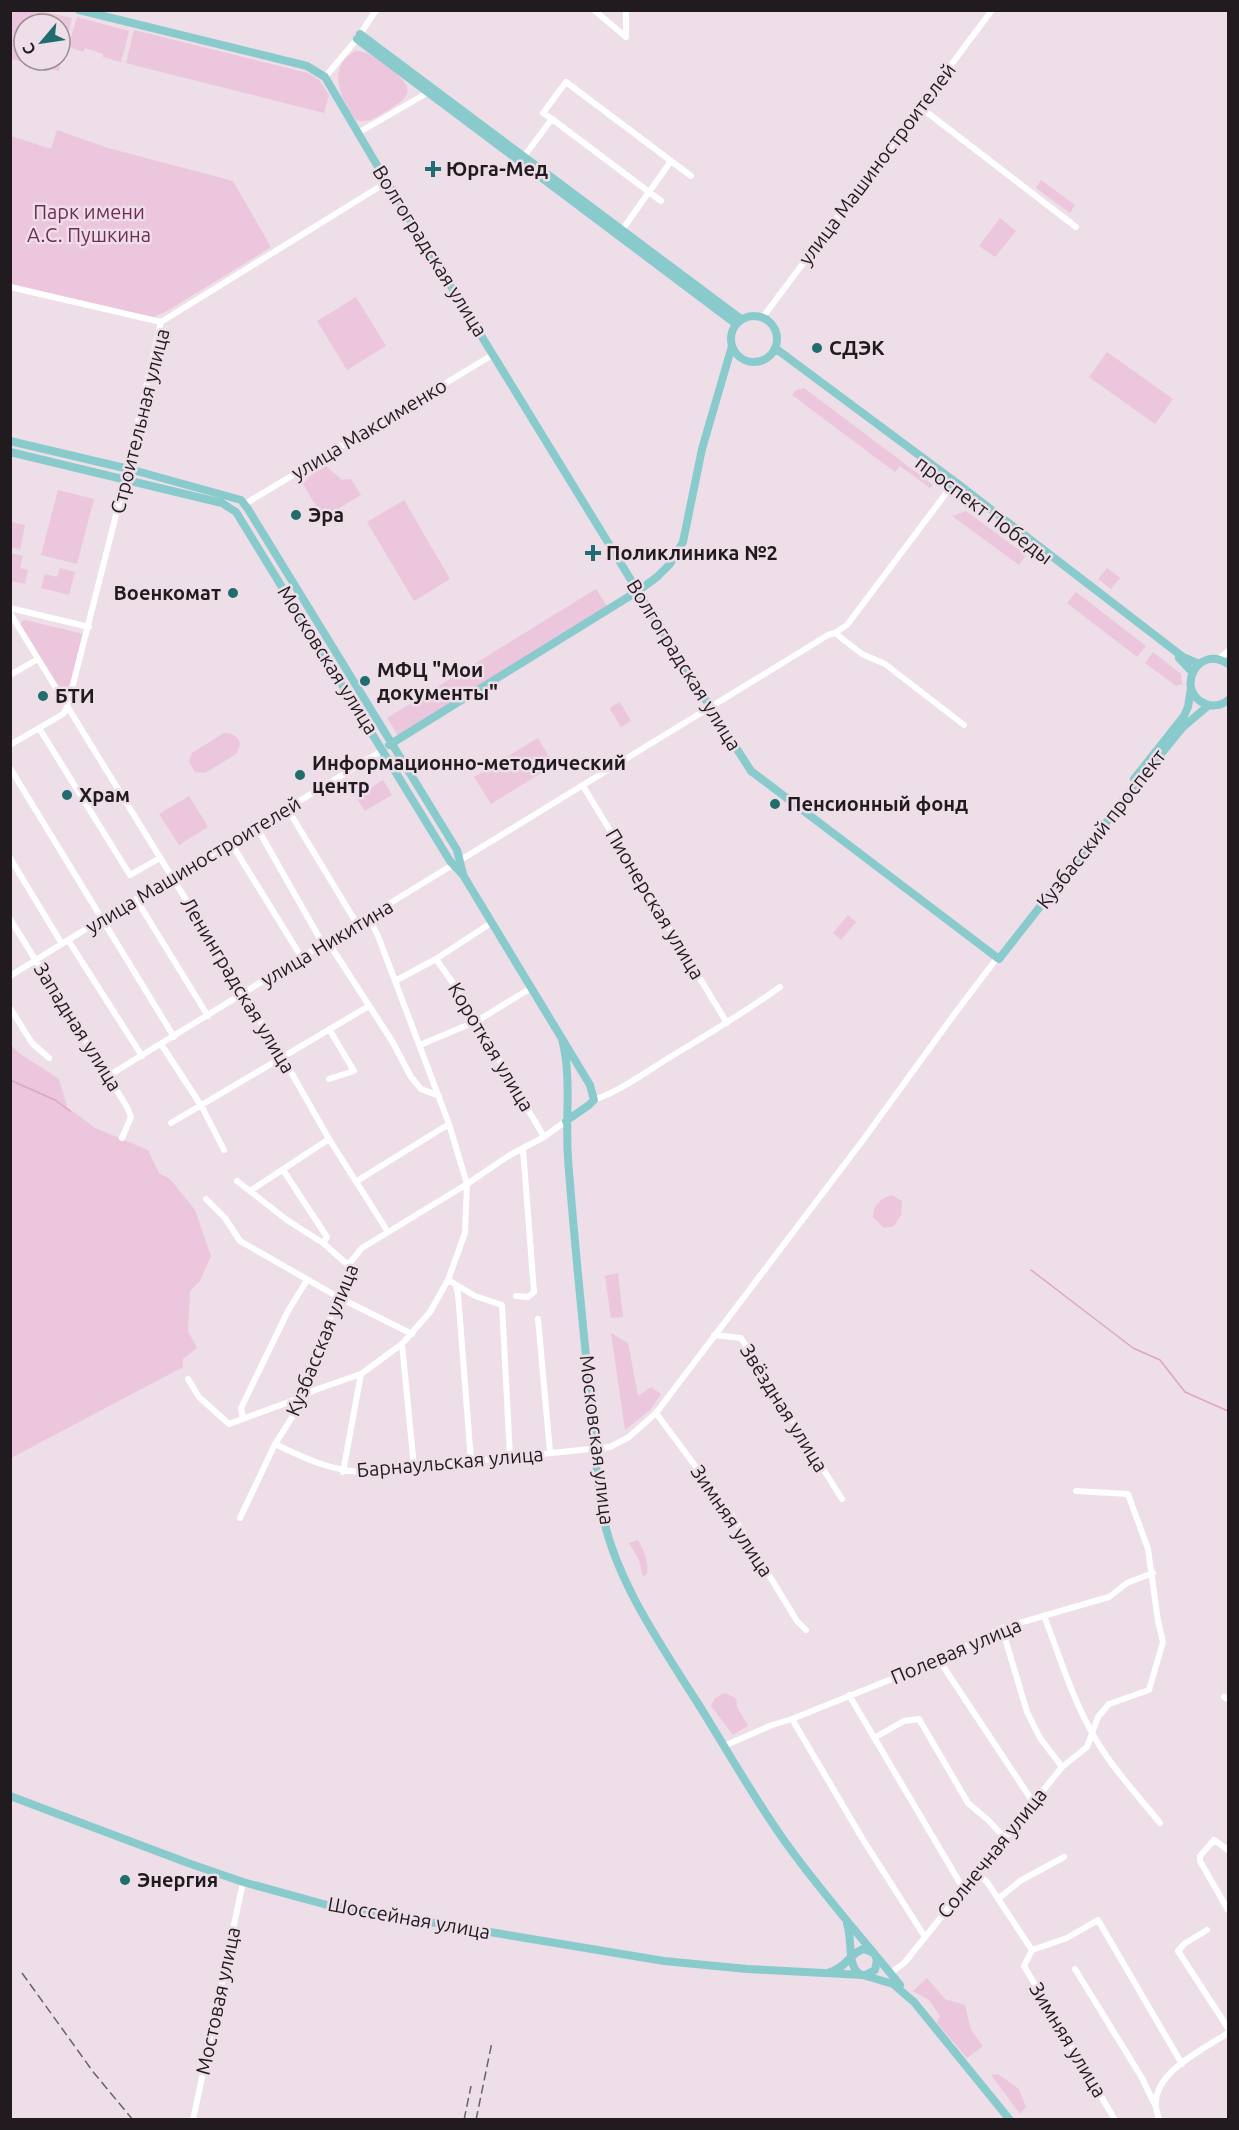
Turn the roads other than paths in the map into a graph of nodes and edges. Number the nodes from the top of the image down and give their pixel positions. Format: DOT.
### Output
graph roads {
  1 [pos="79,10"];
  2 [pos="375,10"];
  3 [pos="594,10"];
  4 [pos="626,10"];
  5 [pos="987,10"];
  6 [pos="992,10"];
  7 [pos="358,36"];
  8 [pos="325,77"];
  9 [pos="429,90"];
  10 [pos="920,107"];
  11 [pos="552,119"];
  12 [pos="360,132"];
  13 [pos="522,160"];
  14 [pos="671,161"];
  15 [pos="691,176"];
  16 [pos="387,182"];
  17 [pos="649,192"];
  18 [pos="661,201"];
  19 [pos="1076,227"];
  20 [pos="622,230"];
  21 [pos="10,287"];
  22 [pos="761,317"];
  23 [pos="161,322"];
  24 [pos="738,322"];
  25 [pos="774,349"];
  26 [pos="734,350"];
  27 [pos="495,356"];
  28 [pos="10,441"];
  29 [pos="10,452"];
  30 [pos="127,469"];
  31 [pos="125,480"];
  32 [pos="954,487"];
  33 [pos="245,504"];
  34 [pos="236,512"];
  35 [pos="282,563"];
  36 [pos="272,569"];
  37 [pos="641,591"];
  38 [pos="10,611"];
  39 [pos="89,627"];
  40 [pos="835,633"];
  41 [pos="1228,651"];
  42 [pos="38,659"];
  43 [pos="1219,659"];
  44 [pos="1199,664"];
  45 [pos="1228,664"];
  46 [pos="1192,672"];
  47 [pos="10,675"];
  48 [pos="1191,688"];
  49 [pos="1228,700"];
  50 [pos="1209,705"];
  51 [pos="712,707"];
  52 [pos="67,708"];
  53 [pos="964,725"];
  54 [pos="39,728"];
  55 [pos="392,744"];
  56 [pos="10,745"];
  57 [pos="383,749"];
  58 [pos="10,768"];
  59 [pos="584,786"];
  60 [pos="287,808"];
  61 [pos="256,826"];
  62 [pos="231,843"];
  63 [pos="10,858"];
  64 [pos="160,858"];
  65 [pos="459,861"];
  66 [pos="172,878"];
  67 [pos="136,899"];
  68 [pos="369,918"];
  69 [pos="10,919"];
  70 [pos="102,919"];
  71 [pos="357,924"];
  72 [pos="491,924"];
  73 [pos="68,940"];
  74 [pos="326,943"];
  75 [pos="62,944"];
  76 [pos="999,957"];
  77 [pos="302,958"];
  78 [pos="436,959"];
  79 [pos="36,960"];
  80 [pos="10,976"];
  81 [pos="395,981"];
  82 [pos="780,987"];
  83 [pos="531,988"];
  84 [pos="243,994"];
  85 [pos="369,1006"];
  86 [pos="10,1008"];
  87 [pos="208,1016"];
  88 [pos="477,1021"];
  89 [pos="727,1023"];
  90 [pos="330,1029"];
  91 [pos="174,1037"];
  92 [pos="562,1039"];
  93 [pos="161,1044"];
  94 [pos="420,1044"];
  95 [pos="142,1056"];
  96 [pos="49,1058"];
  97 [pos="283,1058"];
  98 [pos="581,1068"];
  99 [pos="568,1074"];
  100 [pos="108,1076"];
  101 [pos="329,1079"];
  102 [pos="439,1096"];
  103 [pos="594,1100"];
  104 [pos="566,1106"];
  105 [pos="202,1107"];
  106 [pos="578,1114"];
  107 [pos="566,1121"];
  108 [pos="171,1124"];
  109 [pos="449,1124"];
  110 [pos="544,1137"];
  111 [pos="122,1138"];
  112 [pos="329,1139"];
  113 [pos="523,1149"];
  114 [pos="224,1150"];
  115 [pos="283,1170"];
  116 [pos="237,1181"];
  117 [pos="357,1181"];
  118 [pos="467,1184"];
  119 [pos="250,1191"];
  120 [pos="206,1198"];
  121 [pos="388,1232"];
  122 [pos="323,1243"];
  123 [pos="348,1265"];
  124 [pos="308,1280"];
  125 [pos="448,1280"];
  126 [pos="456,1286"];
  127 [pos="516,1296"];
  128 [pos="338,1298"];
  129 [pos="538,1319"];
  130 [pos="412,1334"];
  131 [pos="714,1335"];
  132 [pos="402,1344"];
  133 [pos="361,1374"];
  134 [pos="188,1379"];
  135 [pos="297,1399"];
  136 [pos="656,1413"];
  137 [pos="243,1419"];
  138 [pos="275,1444"];
  139 [pos="595,1450"];
  140 [pos="550,1452"];
  141 [pos="510,1457"];
  142 [pos="471,1461"];
  143 [pos="414,1467"];
  144 [pos="343,1472"];
  145 [pos="1076,1491"];
  146 [pos="842,1499"];
  147 [pos="240,1518"];
  148 [pos="1153,1573"];
  149 [pos="1044,1616"];
  150 [pos="1002,1628"];
  151 [pos="806,1630"];
  152 [pos="939,1660"];
  153 [pos="849,1695"];
  154 [pos="792,1719"];
  155 [pos="1092,1733"];
  156 [pos="874,1738"];
  157 [pos="724,1746"];
  158 [pos="1062,1767"];
  159 [pos="10,1796"];
  160 [pos="1033,1802"];
  161 [pos="1160,1823"];
  162 [pos="1004,1837"];
  163 [pos="1228,1850"];
  164 [pos="1064,1857"];
  165 [pos="976,1873"];
  166 [pos="243,1882"];
  167 [pos="963,1888"];
  168 [pos="998,1899"];
  169 [pos="839,1910"];
  170 [pos="1228,1910"];
  171 [pos="1207,1930"];
  172 [pos="925,1937"];
  173 [pos="1032,1950"];
  174 [pos="875,1954"];
  175 [pos="852,1957"];
  176 [pos="1076,1969"];
  177 [pos="891,1973"];
  178 [pos="823,1974"];
  179 [pos="863,1975"];
  180 [pos="914,2002"];
  181 [pos="1228,2030"];
  182 [pos="1182,2064"];
  183 [pos="1155,2105"];
  184 [pos="193,2120"];
  185 [pos="1010,2120"];
  186 [pos="1115,2120"];
  187 [pos="1159,2120"];
  1 -- 8 [label="main road"];
  2 -- 7 [label="street"];
  3 -- 4 [label="street"];
  5 -- 22 [label="street"];
  6 -- 10 [label="street, улица Машиностроителей"];
  7 -- 8 [label="street"];
  7 -- 9 [label="main road"];
  8 -- 12 [label="main road, Волгоградская улица"];
  9 -- 12 [label="street"];
  9 -- 13 [label="main road"];
  10 -- 19 [label="street"];
  10 -- 22 [label="street, улица Машиностроителей"];
  11 -- 13 [label="street"];
  11 -- 14 [label="street"];
  11 -- 17 [label="street"];
  12 -- 16 [label="main road, Волгоградская улица"];
  12 -- 37 [label="main road"];
  13 -- 20 [label="main road"];
  13 -- 24 [label="main road"];
  14 -- 15 [label="street"];
  14 -- 17 [label="street"];
  16 -- 23 [label="street, Строительная улица"];
  16 -- 27 [label="main road, Волгоградская улица"];
  17 -- 18 [label="street"];
  17 -- 20 [label="street"];
  20 -- 24 [label="main road"];
  21 -- 23 [label="street"];
  22 -- 24 [label="main road"];
  22 -- 25 [label="main road"];
  23 -- 30 [label="street, Строительная улица"];
  24 -- 26 [label="main road"];
  25 -- 26 [label="main road"];
  25 -- 32 [label="main road, проспект Победы"];
  25 -- 44 [label="main road"];
  26 -- 37 [label="main road, улица Машиностроителей"];
  27 -- 33 [label="street, улица Максименко"];
  27 -- 37 [label="main road, Волгоградская улица"];
  28 -- 30 [label="main road"];
  29 -- 31 [label="main road"];
  30 -- 31 [label="street, Строительная улица"];
  30 -- 33 [label="main road"];
  31 -- 34 [label="main road"];
  31 -- 39 [label="street, Строительная улица"];
  32 -- 40 [label="street, улица Никитина"];
  32 -- 46 [label="main road, проспект Победы"];
  33 -- 34 [label="main road"];
  33 -- 35 [label="main road, Московская улица"];
  34 -- 36 [label="main road, Московская улица"];
  35 -- 36 [label="main road"];
  35 -- 55 [label="main road, Московская улица"];
  36 -- 57 [label="main road, Московская улица"];
  37 -- 51 [label="main road, Волгоградская улица"];
  37 -- 55 [label="main road, улица Машиностроителей"];
  38 -- 39 [label="street"];
  38 -- 42 [label="street, Ленинградская улица"];
  39 -- 52 [label="street, Строительная улица"];
  40 -- 51 [label="street, улица Никитина"];
  40 -- 53 [label="street"];
  41 -- 43 [label="street"];
  42 -- 47 [label="street"];
  42 -- 52 [label="street, Ленинградская улица"];
  43 -- 44 [label="main road"];
  43 -- 45 [label="main road"];
  44 -- 46 [label="main road"];
  46 -- 48 [label="main road"];
  48 -- 50 [label="main road"];
  48 -- 76 [label="main road"];
  49 -- 50 [label="main road"];
  50 -- 76 [label="main road, Кузбасский проспект"];
  51 -- 59 [label="street, улица Никитина"];
  51 -- 76 [label="main road, Волгоградская улица"];
  52 -- 54 [label="street"];
  52 -- 64 [label="street, Ленинградская улица"];
  54 -- 56 [label="street"];
  54 -- 64 [label="street"];
  55 -- 57 [label="main road, улица Машиностроителей"];
  55 -- 65 [label="main road, Московская улица"];
  57 -- 60 [label="street, улица Машиностроителей"];
  57 -- 65 [label="main road, Московская улица"];
  58 -- 70 [label="street"];
  59 -- 65 [label="street, улица Никитина"];
  59 -- 89 [label="street, Пионерская улица"];
  60 -- 61 [label="street, улица Машиностроителей"];
  60 -- 71 [label="street"];
  61 -- 62 [label="street, улица Машиностроителей"];
  61 -- 74 [label="street"];
  62 -- 66 [label="street, улица Машиностроителей"];
  62 -- 77 [label="street"];
  63 -- 75 [label="street"];
  64 -- 66 [label="street, Ленинградская улица"];
  65 -- 68 [label="street, улица Никитина"];
  65 -- 72 [label="main road, Московская улица"];
  66 -- 67 [label="street, улица Машиностроителей"];
  66 -- 84 [label="street, Ленинградская улица"];
  67 -- 70 [label="street, улица Машиностроителей"];
  67 -- 87 [label="street"];
  68 -- 71 [label="street, улица Никитина"];
  68 -- 81 [label="street"];
  69 -- 79 [label="street, Западная улица"];
  70 -- 73 [label="street, улица Машиностроителей"];
  70 -- 91 [label="street"];
  71 -- 74 [label="street, улица Никитина"];
  72 -- 78 [label="street"];
  72 -- 83 [label="main road, Московская улица"];
  73 -- 75 [label="street, улица Машиностроителей"];
  73 -- 95 [label="street"];
  74 -- 77 [label="street, улица Никитина"];
  74 -- 85 [label="street"];
  75 -- 79 [label="street, улица Машиностроителей"];
  76 -- 131 [label="street, Барнаульская улица"];
  77 -- 84 [label="street, улица Никитина"];
  78 -- 81 [label="street"];
  78 -- 88 [label="street, Короткая улица"];
  79 -- 80 [label="street, улица Машиностроителей"];
  79 -- 100 [label="street, Западная улица"];
  81 -- 94 [label="street"];
  82 -- 89 [label="street"];
  83 -- 88 [label="street"];
  83 -- 92 [label="main road, Московская улица"];
  84 -- 87 [label="street, улица Никитина"];
  84 -- 97 [label="street, Ленинградская улица"];
  85 -- 90 [label="street"];
  85 -- 102 [label="street"];
  86 -- 96 [label="street"];
  87 -- 91 [label="street, улица Никитина"];
  88 -- 94 [label="street"];
  88 -- 110 [label="street, Короткая улица"];
  89 -- 103 [label="street"];
  90 -- 97 [label="street"];
  90 -- 101 [label="street"];
  91 -- 93 [label="street, улица Никитина"];
  92 -- 98 [label="main road, Московская улица"];
  92 -- 99 [label="main road, Московская улица"];
  93 -- 95 [label="street, улица Никитина"];
  93 -- 105 [label="street"];
  94 -- 102 [label="street"];
  95 -- 100 [label="street, улица Никитина"];
  97 -- 105 [label="street"];
  97 -- 112 [label="street, Ленинградская улица"];
  98 -- 99 [label="main road"];
  98 -- 103 [label="main road, Московская улица"];
  99 -- 104 [label="main road, Московская улица"];
  100 -- 111 [label="street, Западная улица"];
  102 -- 109 [label="street"];
  103 -- 106 [label="main road"];
  104 -- 106 [label="main road"];
  104 -- 107 [label="main road, Московская улица"];
  105 -- 108 [label="street"];
  105 -- 114 [label="street"];
  106 -- 107 [label="main road"];
  107 -- 110 [label="street, Кузбасская улица"];
  107 -- 139 [label="main road, Московская улица"];
  109 -- 117 [label="street"];
  109 -- 118 [label="street"];
  110 -- 113 [label="street, Кузбасская улица"];
  112 -- 115 [label="street"];
  112 -- 117 [label="street, Ленинградская улица"];
  113 -- 118 [label="street, Кузбасская улица"];
  113 -- 127 [label="street"];
  115 -- 119 [label="street"];
  115 -- 122 [label="street"];
  116 -- 119 [label="street"];
  117 -- 121 [label="street, Ленинградская улица"];
  118 -- 121 [label="street, Кузбасская улица"];
  118 -- 125 [label="street"];
  119 -- 122 [label="street"];
  120 -- 124 [label="street"];
  121 -- 123 [label="street, Кузбасская улица"];
  122 -- 123 [label="street"];
  123 -- 128 [label="street, Кузбасская улица"];
  124 -- 128 [label="street"];
  124 -- 137 [label="street"];
  125 -- 126 [label="street"];
  125 -- 130 [label="street"];
  126 -- 141 [label="street"];
  126 -- 142 [label="street"];
  128 -- 130 [label="street"];
  128 -- 135 [label="street, Кузбасская улица"];
  129 -- 140 [label="street"];
  130 -- 132 [label="street"];
  131 -- 136 [label="street, Барнаульская улица"];
  131 -- 146 [label="street, Звёздная улица"];
  132 -- 133 [label="street"];
  132 -- 143 [label="street"];
  133 -- 135 [label="street"];
  133 -- 144 [label="street"];
  134 -- 137 [label="street"];
  135 -- 137 [label="street"];
  135 -- 138 [label="street, Кузбасская улица"];
  136 -- 139 [label="street, Барнаульская улица"];
  136 -- 151 [label="street, Зимняя улица"];
  138 -- 144 [label="street, Барнаульская улица"];
  138 -- 147 [label="street, Кузбасская улица"];
  139 -- 140 [label="street, Барнаульская улица"];
  139 -- 157 [label="main road, Московская улица"];
  140 -- 141 [label="street, Барнаульская улица"];
  141 -- 142 [label="street, Барнаульская улица"];
  142 -- 143 [label="street, Барнаульская улица"];
  143 -- 144 [label="street, Барнаульская улица"];
  145 -- 148 [label="street"];
  148 -- 149 [label="street, Полевая улица"];
  148 -- 155 [label="street, Солнечная улица"];
  149 -- 150 [label="street, Полевая улица"];
  149 -- 155 [label="street"];
  150 -- 152 [label="street, Полевая улица"];
  150 -- 158 [label="street"];
  152 -- 153 [label="street, Полевая улица"];
  152 -- 160 [label="street"];
  153 -- 154 [label="street, Полевая улица"];
  153 -- 156 [label="street"];
  154 -- 157 [label="street, Полевая улица"];
  154 -- 172 [label="street"];
  155 -- 158 [label="street, Солнечная улица"];
  155 -- 161 [label="street"];
  156 -- 162 [label="street"];
  156 -- 167 [label="street"];
  157 -- 169 [label="main road, Московская улица"];
  158 -- 160 [label="street, Солнечная улица"];
  159 -- 166 [label="main road, Шоссейная улица"];
  160 -- 162 [label="street, Солнечная улица"];
  162 -- 165 [label="street, Солнечная улица"];
  163 -- 170 [label="street"];
  164 -- 168 [label="street"];
  165 -- 167 [label="street, Солнечная улица"];
  165 -- 168 [label="street"];
  166 -- 178 [label="main road, Шоссейная улица"];
  166 -- 184 [label="street, Мостовая улица"];
  167 -- 172 [label="street, Солнечная улица"];
  168 -- 173 [label="street"];
  169 -- 174 [label="main road, Московская улица"];
  169 -- 175 [label="main road, Московская улица"];
  171 -- 181 [label="street"];
  172 -- 177 [label="street, Солнечная улица"];
  173 -- 182 [label="street"];
  173 -- 186 [label="street, Зимняя улица"];
  174 -- 175 [label="main road"];
  174 -- 177 [label="main road, Московская улица"];
  174 -- 179 [label="main road"];
  175 -- 178 [label="main road"];
  175 -- 179 [label="main road, Московская улица"];
  176 -- 183 [label="street"];
  177 -- 180 [label="main road, Московская улица"];
  178 -- 179 [label="main road, Шоссейная улица"];
  179 -- 180 [label="main road, Шоссейная улица"];
  180 -- 185 [label="main road, Шоссейная улица"];
  181 -- 182 [label="street"];
  182 -- 183 [label="street"];
  183 -- 187 [label="street"];
}
